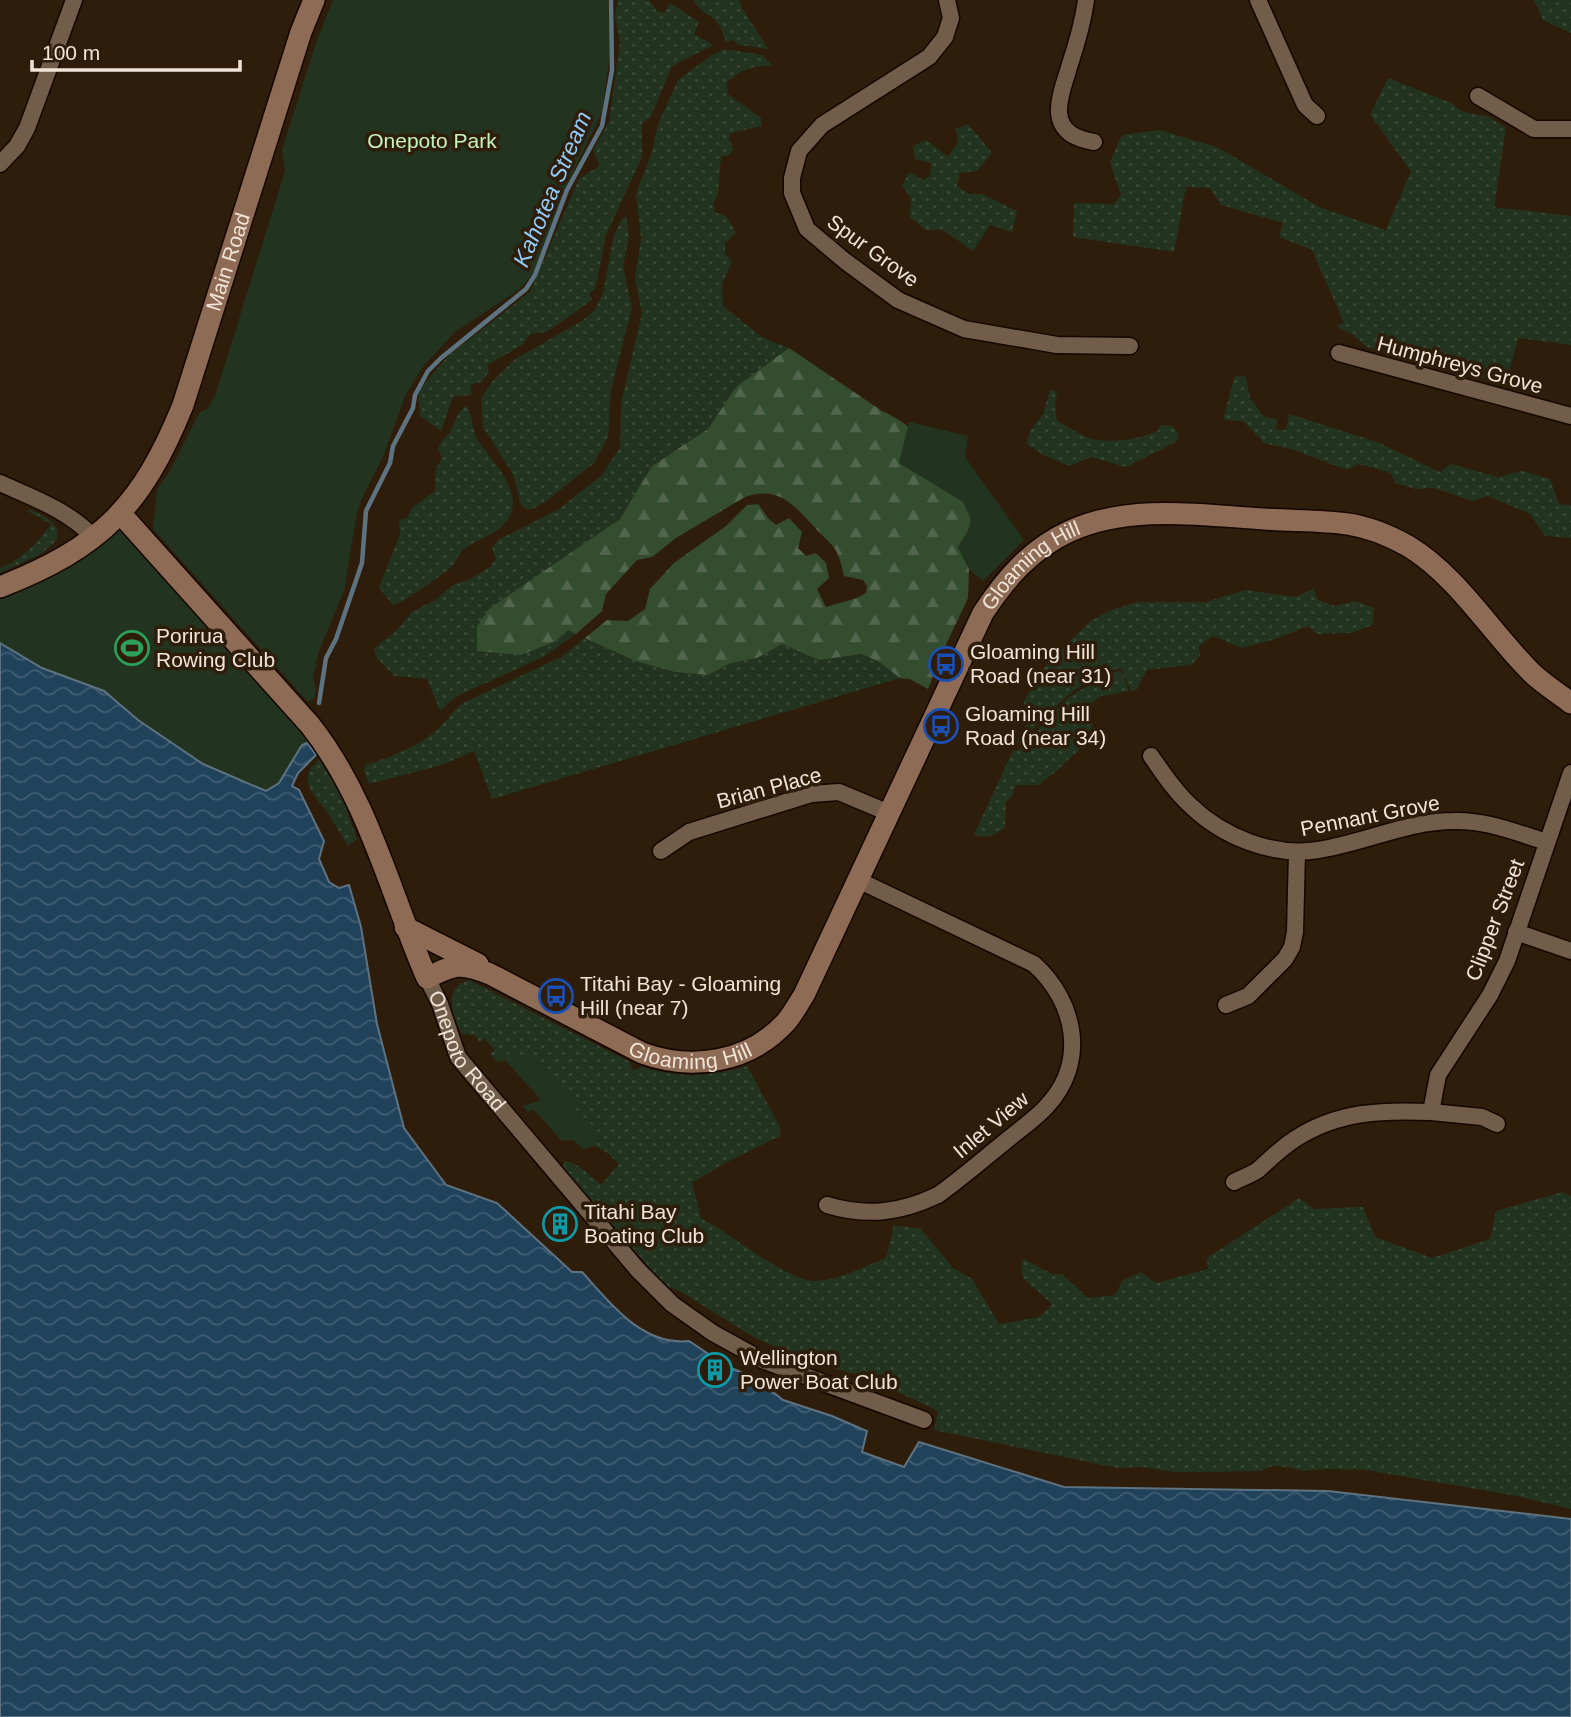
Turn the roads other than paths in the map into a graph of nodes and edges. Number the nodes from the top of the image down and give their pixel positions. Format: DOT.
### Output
graph roads {
  1 [pos="74,0"];
  2 [pos="314,0"];
  3 [pos="947,0"];
  4 [pos="1086,0"];
  5 [pos="1258,0"];
  6 [pos="1478,96"];
  7 [pos="1317,116"];
  8 [pos="1571,129"];
  9 [pos="1094,142"];
  10 [pos="0,164"];
  11 [pos="1130,346"];
  12 [pos="1339,353"];
  13 [pos="1571,416"];
  14 [pos="0,483"];
  15 [pos="121,514"];
  16 [pos="94,538"];
  17 [pos="0,587"];
  18 [pos="1571,704"];
  19 [pos="1151,756"];
  20 [pos="1571,773"];
  21 [pos="889,813"];
  22 [pos="1547,842"];
  23 [pos="661,851"];
  24 [pos="1297,852"];
  25 [pos="858,880"];
  26 [pos="405,927"];
  27 [pos="1516,932"];
  28 [pos="1571,951"];
  29 [pos="490,974"];
  30 [pos="427,978"];
  31 [pos="1226,1005"];
  32 [pos="1431,1112"];
  33 [pos="1497,1124"];
  34 [pos="1234,1182"];
  35 [pos="827,1205"];
  36 [pos="924,1420"];
  1 -- 10 [label="street"];
  2 -- 15 [label="street, Main Road"];
  3 -- 11 [label="street, Spur Grove"];
  4 -- 9 [label="street"];
  5 -- 7 [label="street"];
  6 -- 8 [label="street"];
  12 -- 13 [label="street, Humphreys Grove"];
  14 -- 16 [label="street"];
  15 -- 16 [label="street, Main Road"];
  15 -- 26 [label="street, Onepoto Road"];
  16 -- 17 [label="street, Main Road"];
  18 -- 21 [label="street, Gloaming Hill"];
  19 -- 24 [label="street, Pennant Grove"];
  20 -- 22 [label="street, Clipper Street"];
  21 -- 23 [label="street, Brian Place"];
  21 -- 25 [label="street, Gloaming Hill"];
  22 -- 24 [label="street, Pennant Grove"];
  22 -- 27 [label="street, Clipper Street"];
  24 -- 31 [label="street"];
  25 -- 29 [label="street, Gloaming Hill"];
  25 -- 35 [label="street, Inlet View"];
  26 -- 29 [label="street"];
  26 -- 30 [label="street, Onepoto Road"];
  27 -- 28 [label="street"];
  27 -- 32 [label="street, Clipper Street"];
  29 -- 30 [label="street, Gloaming Hill"];
  30 -- 36 [label="street, Onepoto Road"];
  32 -- 33 [label="street"];
  32 -- 34 [label="street"];
}
